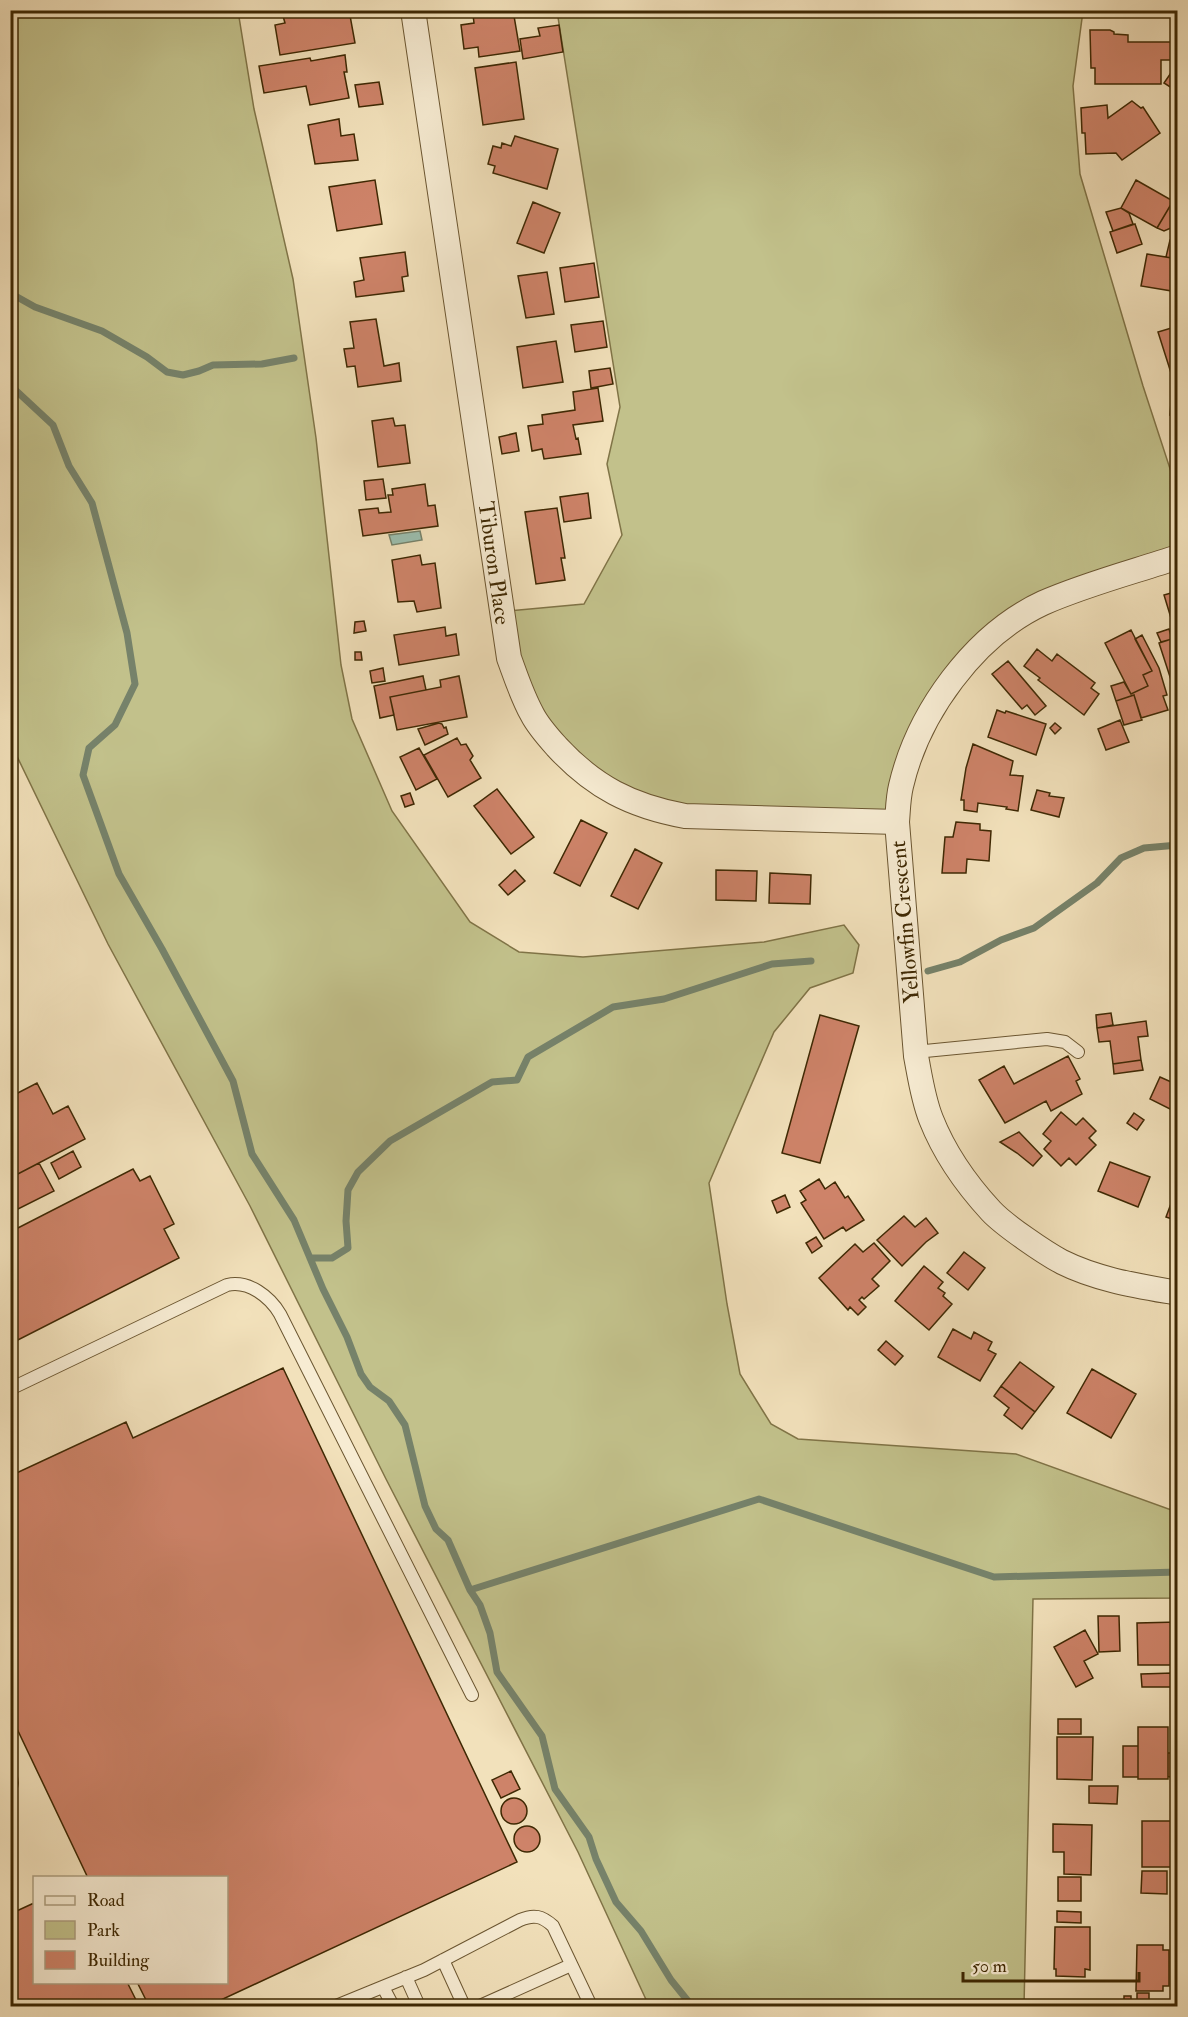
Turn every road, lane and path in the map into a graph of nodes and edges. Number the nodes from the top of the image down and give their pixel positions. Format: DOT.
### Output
graph roads {
  1 [pos="413,10"];
  2 [pos="1178,557"];
  3 [pos="897,822"];
  4 [pos="915,1052"];
  5 [pos="1078,1052"];
  6 [pos="1178,1293"];
  7 [pos="10,1389"];
  8 [pos="472,1695"];
  9 [pos="10,1770"];
  10 [pos="10,1792"];
  11 [pos="443,1960"];
  12 [pos="571,1965"];
  13 [pos="406,1977"];
  14 [pos="383,1987"];
  15 [pos="336,2007"];
  16 [pos="393,2007"];
  17 [pos="419,2007"];
  18 [pos="464,2007"];
  19 [pos="480,2007"];
  20 [pos="591,2007"];
  1 -- 3 [label="street, Tiburon Place"];
  2 -- 3 [label="street, Yellowfin Crescent"];
  3 -- 4 [label="street, Yellowfin Crescent"];
  4 -- 5 [label="lane"];
  4 -- 6 [label="street, Yellowfin Crescent"];
  7 -- 8 [label="lane"];
  9 -- 10 [label="lane"];
  11 -- 12 [label="lane"];
  11 -- 13 [label="lane"];
  11 -- 18 [label="lane"];
  12 -- 19 [label="lane"];
  12 -- 20 [label="lane"];
  13 -- 14 [label="lane"];
  13 -- 17 [label="lane"];
  14 -- 15 [label="lane"];
  14 -- 16 [label="lane"];
}
